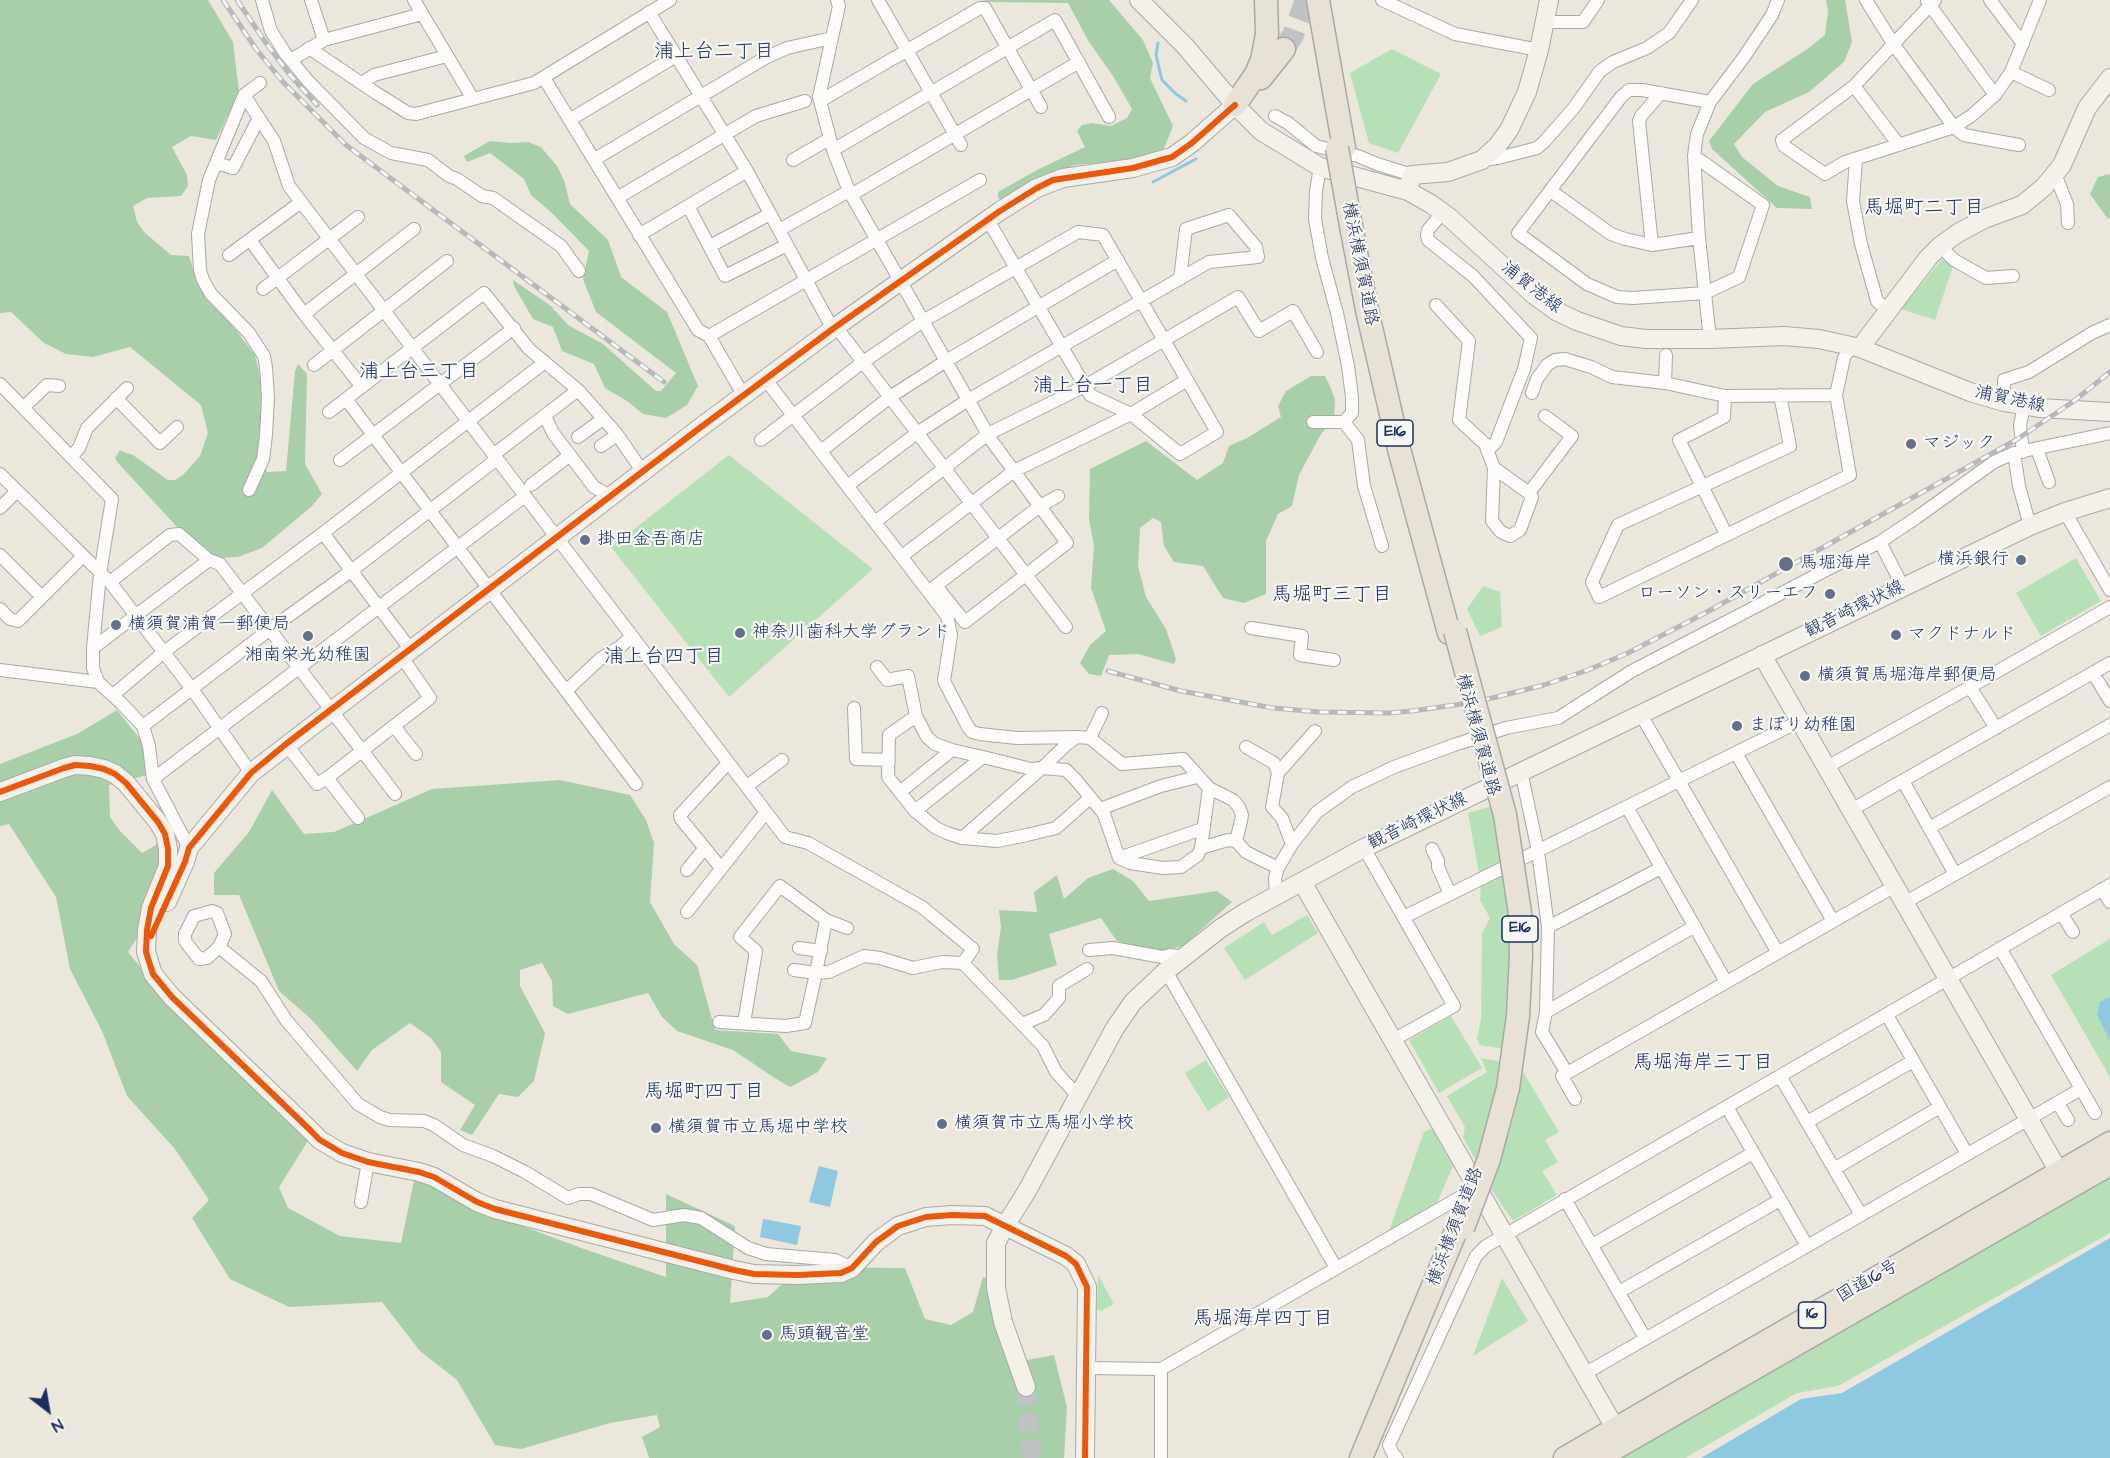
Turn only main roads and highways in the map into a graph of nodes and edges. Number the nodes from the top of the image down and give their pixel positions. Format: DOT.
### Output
graph roads {
  1 [pos="1266,0"];
  2 [pos="1312,0"];
  3 [pos="1318,0"];
  4 [pos="1284,49"];
  5 [pos="1341,148"];
  6 [pos="2110,1143"];
  7 [pos="2110,1164"];
  8 [pos="2064,1180"];
  9 [pos="1460,1227"];
  10 [pos="1620,1436"];
  11 [pos="1361,1458"];
  12 [pos="1368,1458"];
  13 [pos="1565,1458"];
  14 [pos="1598,1458"];
  1 -- 4 [label="highway"];
  2 -- 5 [label="highway, 横浜横須賀道路 / E16"];
  3 -- 5 [label="highway, 横浜横須賀道路 / E16"];
  5 -- 9 [label="highway, 横浜横須賀道路 / E16"];
  6 -- 8 [label="highway, 国道16号 / 16"];
  7 -- 8 [label="highway, 国道16号 / 16"];
  8 -- 10 [label="highway, 国道16号 / 16"];
  9 -- 11 [label="highway, 横浜横須賀道路 / E16"];
  9 -- 12 [label="highway, 横浜横須賀道路 / E16"];
  10 -- 13 [label="highway, 国道16号 / 16"];
  10 -- 14 [label="highway, 国道16号 / 16"];
}
